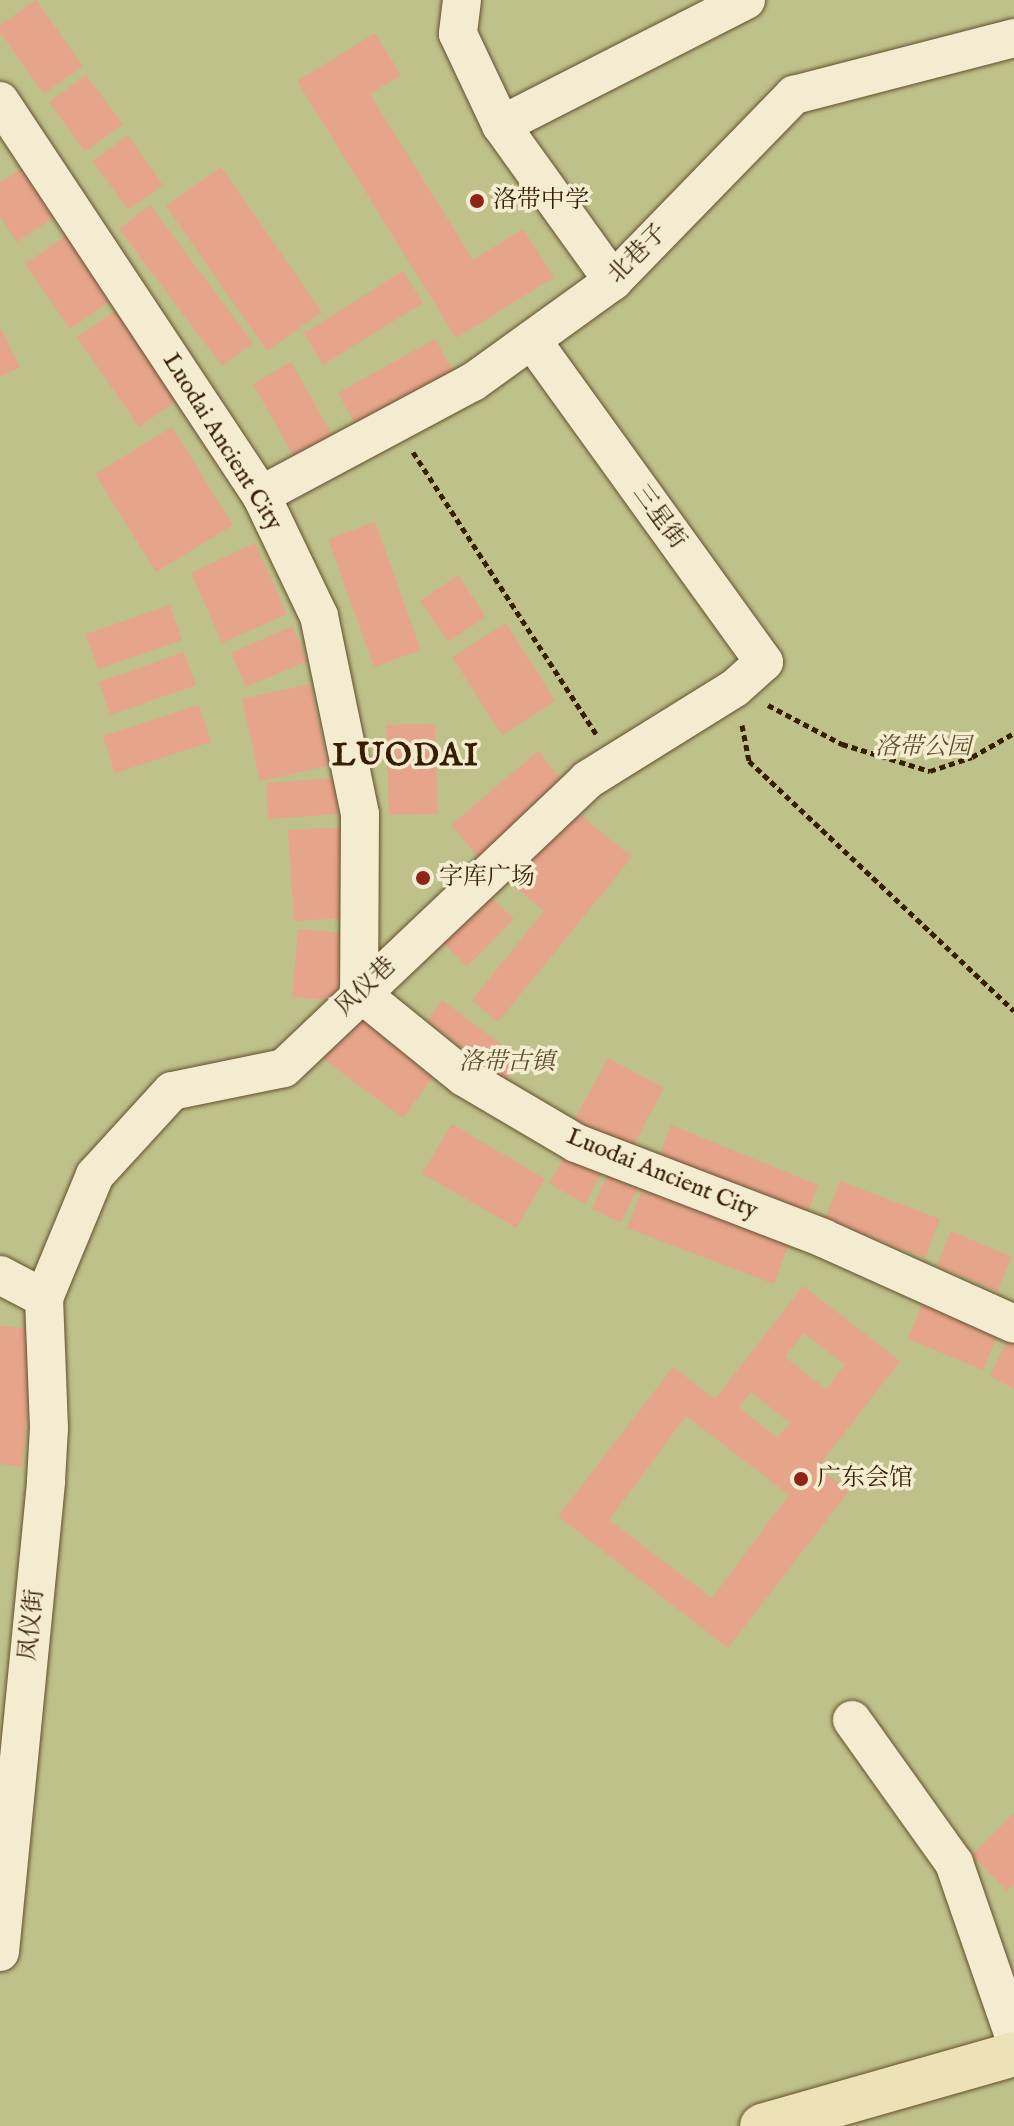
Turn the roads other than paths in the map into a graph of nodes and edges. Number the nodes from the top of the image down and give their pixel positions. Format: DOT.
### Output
graph roads {
  1 [pos="462,0"];
  2 [pos="746,0"];
  3 [pos="1014,38"];
  4 [pos="0,101"];
  5 [pos="501,125"];
  6 [pos="613,281"];
  7 [pos="532,340"];
  8 [pos="261,495"];
  9 [pos="735,688"];
  10 [pos="359,992"];
  11 [pos="0,1275"];
  12 [pos="44,1298"];
  13 [pos="1014,1324"];
  14 [pos="852,1720"];
  15 [pos="0,1952"];
  16 [pos="1014,2036"];
  17 [pos="1014,2054"];
  18 [pos="762,2126"];
  1 -- 5 [label="street"];
  2 -- 5 [label="street"];
  3 -- 6 [label="street, 北巷子"];
  4 -- 8 [label="street, Luodai Ancient City"];
  5 -- 6 [label="street"];
  6 -- 7 [label="street, 北巷子"];
  7 -- 8 [label="street, 北巷子"];
  7 -- 9 [label="street, 三星街"];
  8 -- 10 [label="street, Luodai Ancient City"];
  9 -- 10 [label="street, 风仪巷"];
  10 -- 12 [label="street, 风仪巷"];
  10 -- 13 [label="street, Luodai Ancient City"];
  11 -- 12 [label="street"];
  12 -- 15 [label="street, 凤仪街"];
  14 -- 16 [label="street"];
  17 -- 18 [label="main road"];
}
